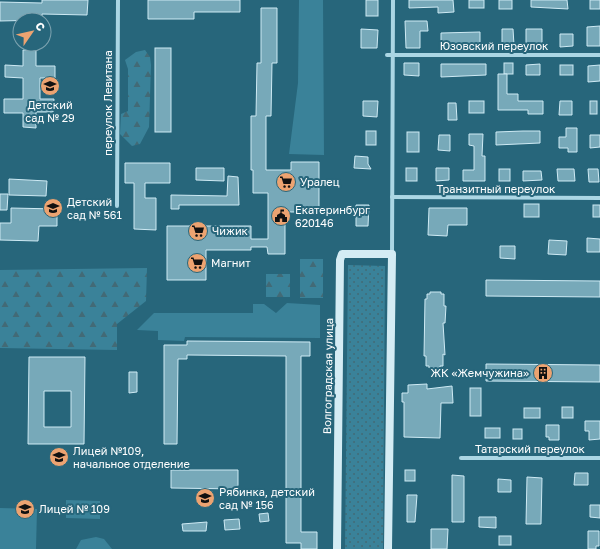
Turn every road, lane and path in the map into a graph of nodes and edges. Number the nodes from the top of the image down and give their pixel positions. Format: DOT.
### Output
graph roads {
  1 [pos="118,0"];
  2 [pos="393,0"];
  3 [pos="387,54"];
  4 [pos="394,54"];
  5 [pos="600,56"];
  6 [pos="392,197"];
  7 [pos="600,198"];
  8 [pos="117,206"];
  9 [pos="392,254"];
  10 [pos="461,458"];
  11 [pos="600,458"];
  12 [pos="337,549"];
  13 [pos="388,549"];
  1 -- 8 [label="street, переулок Левитана"];
  2 -- 4 [label="street"];
  3 -- 4 [label="street, Юзовский переулок"];
  4 -- 5 [label="street, Юзовский переулок"];
  4 -- 6 [label="street"];
  6 -- 7 [label="street, Транзитный переулок"];
  6 -- 9 [label="street"];
  9 -- 12 [label="street, Волгоградская улица"];
  9 -- 13 [label="street"];
  10 -- 11 [label="street, Татарский переулок"];
}
